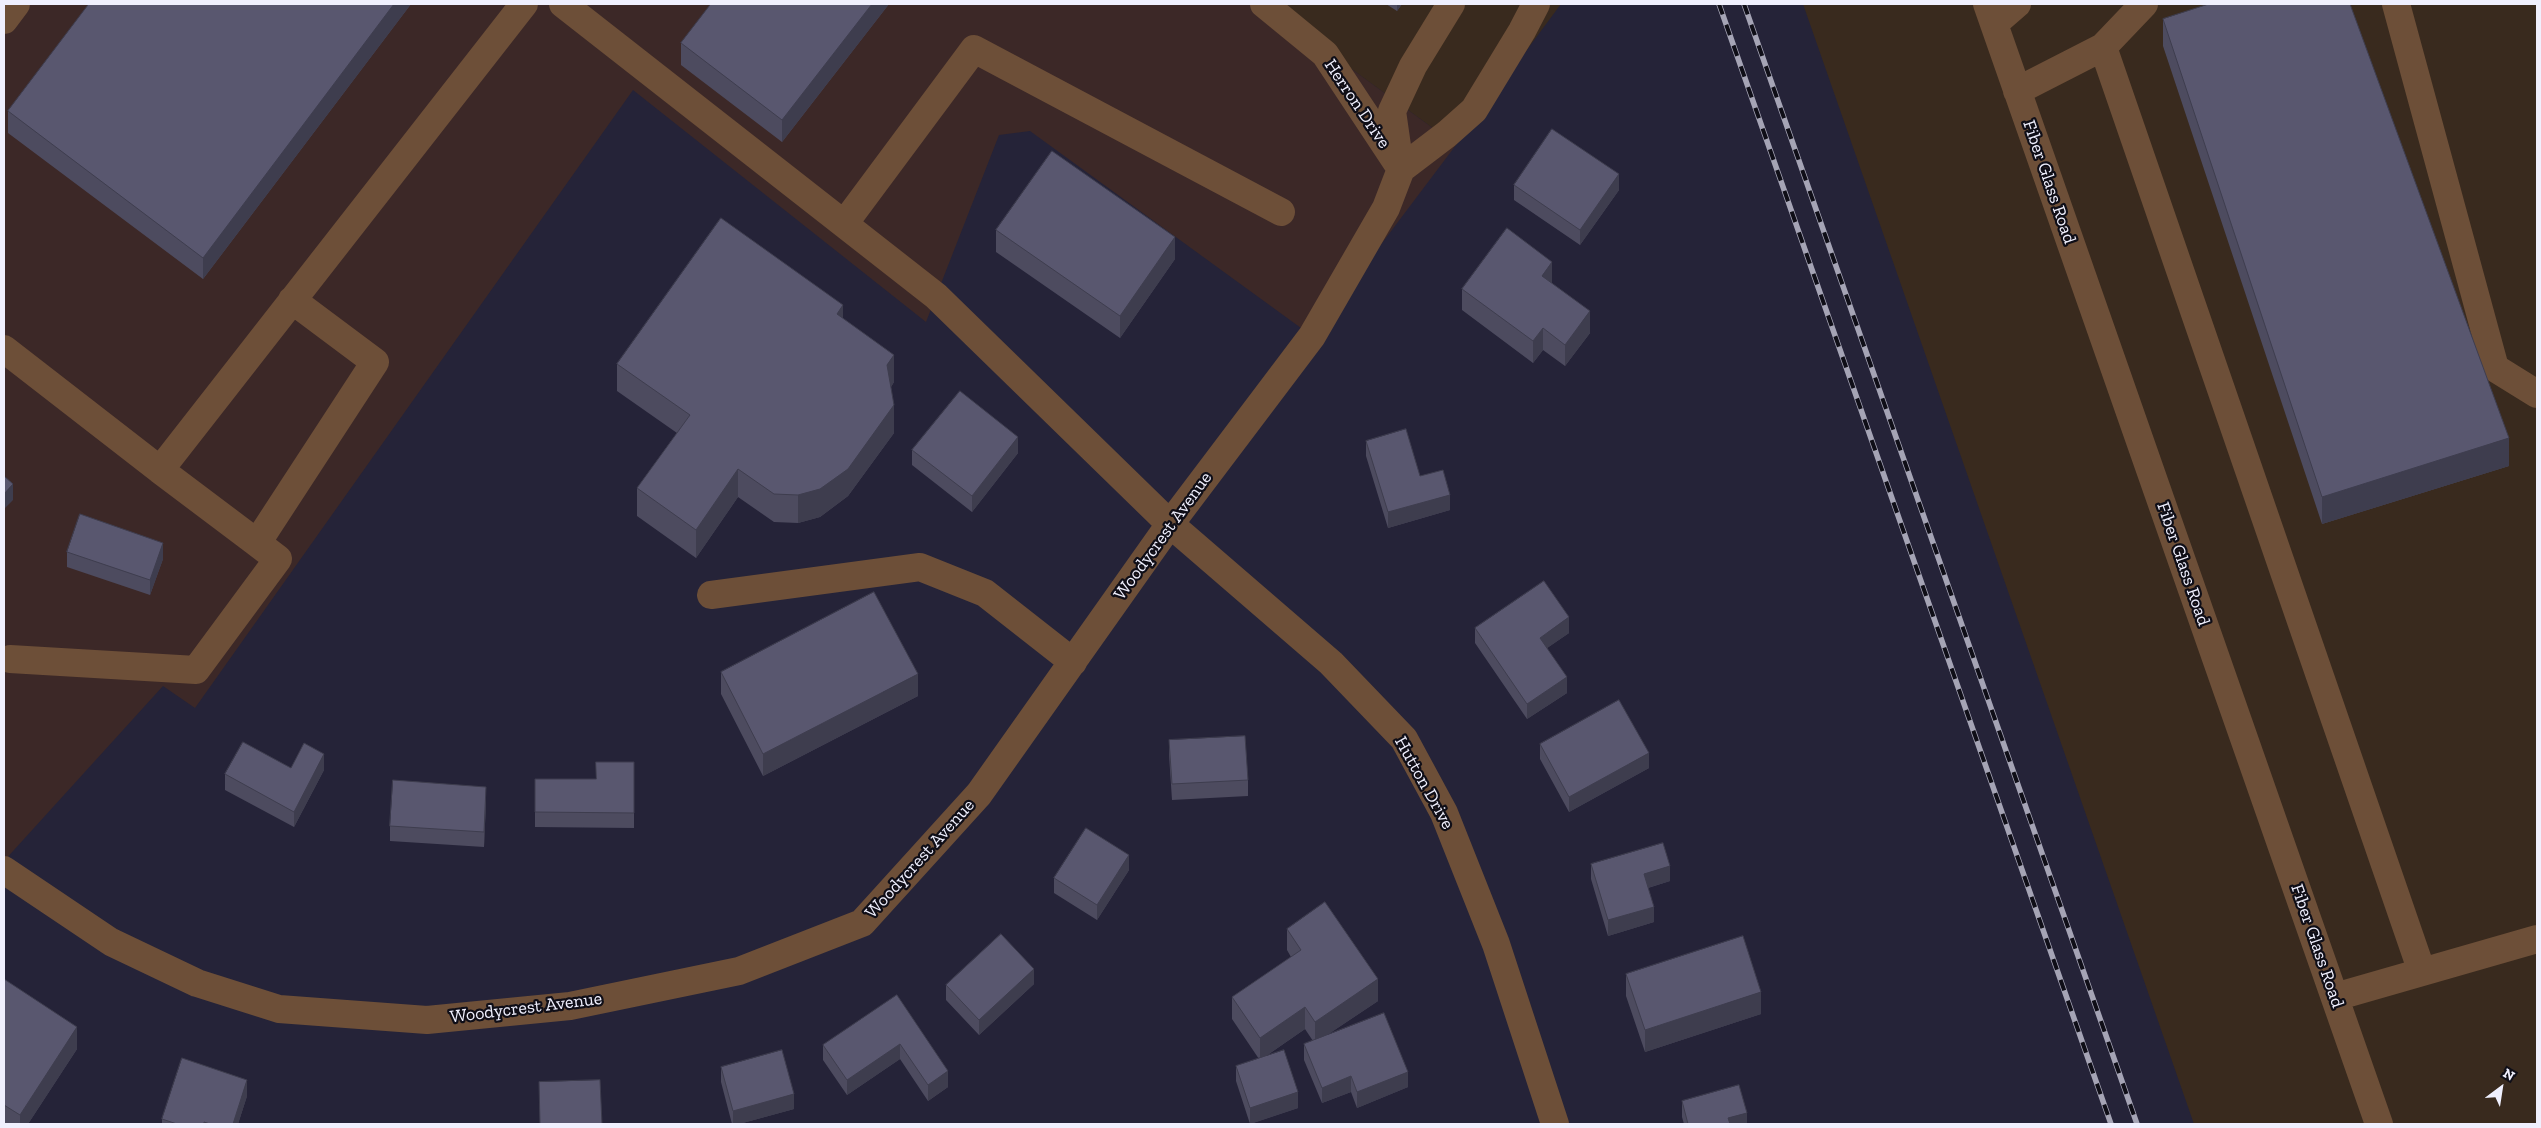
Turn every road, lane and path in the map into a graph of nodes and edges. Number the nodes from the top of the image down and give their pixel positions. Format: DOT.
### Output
graph roads {
  1 [pos="16,4"];
  2 [pos="524,4"];
  3 [pos="563,4"];
  4 [pos="1264,4"];
  5 [pos="1451,4"];
  6 [pos="1536,4"];
  7 [pos="2017,4"];
  8 [pos="2144,4"];
  9 [pos="2396,4"];
  10 [pos="1990,14"];
  11 [pos="4,20"];
  12 [pos="2103,47"];
  13 [pos="2017,90"];
  14 [pos="1401,169"];
  15 [pos="1281,212"];
  16 [pos="844,224"];
  17 [pos="292,300"];
  18 [pos="4,349"];
  19 [pos="2537,394"];
  20 [pos="160,470"];
  21 [pos="1170,524"];
  22 [pos="257,543"];
  23 [pos="711,595"];
  24 [pos="10,659"];
  25 [pos="1073,662"];
  26 [pos="4,870"];
  27 [pos="2537,939"];
  28 [pos="2422,972"];
  29 [pos="2334,997"];
  30 [pos="1555,1124"];
  31 [pos="2379,1124"];
  1 -- 11 [label="street"];
  2 -- 17 [label="street"];
  3 -- 16 [label="street, Hutton Drive"];
  4 -- 14 [label="street, Herron Drive"];
  5 -- 14 [label="street"];
  6 -- 14 [label="street"];
  7 -- 10 [label="street"];
  8 -- 12 [label="street"];
  9 -- 19 [label="street"];
  10 -- 13 [label="street, Fiber Glass Road"];
  12 -- 13 [label="street"];
  12 -- 28 [label="street"];
  13 -- 29 [label="street, Fiber Glass Road"];
  14 -- 21 [label="street, Woodycrest Avenue"];
  15 -- 16 [label="street"];
  16 -- 21 [label="street, Hutton Drive"];
  17 -- 20 [label="street"];
  17 -- 22 [label="street"];
  18 -- 20 [label="street"];
  20 -- 22 [label="street"];
  21 -- 25 [label="street, Woodycrest Avenue"];
  21 -- 30 [label="street, Hutton Drive"];
  22 -- 24 [label="street"];
  23 -- 25 [label="street"];
  25 -- 26 [label="street, Woodycrest Avenue"];
  27 -- 28 [label="street"];
  28 -- 29 [label="street"];
  29 -- 31 [label="street, Fiber Glass Road"];
}
